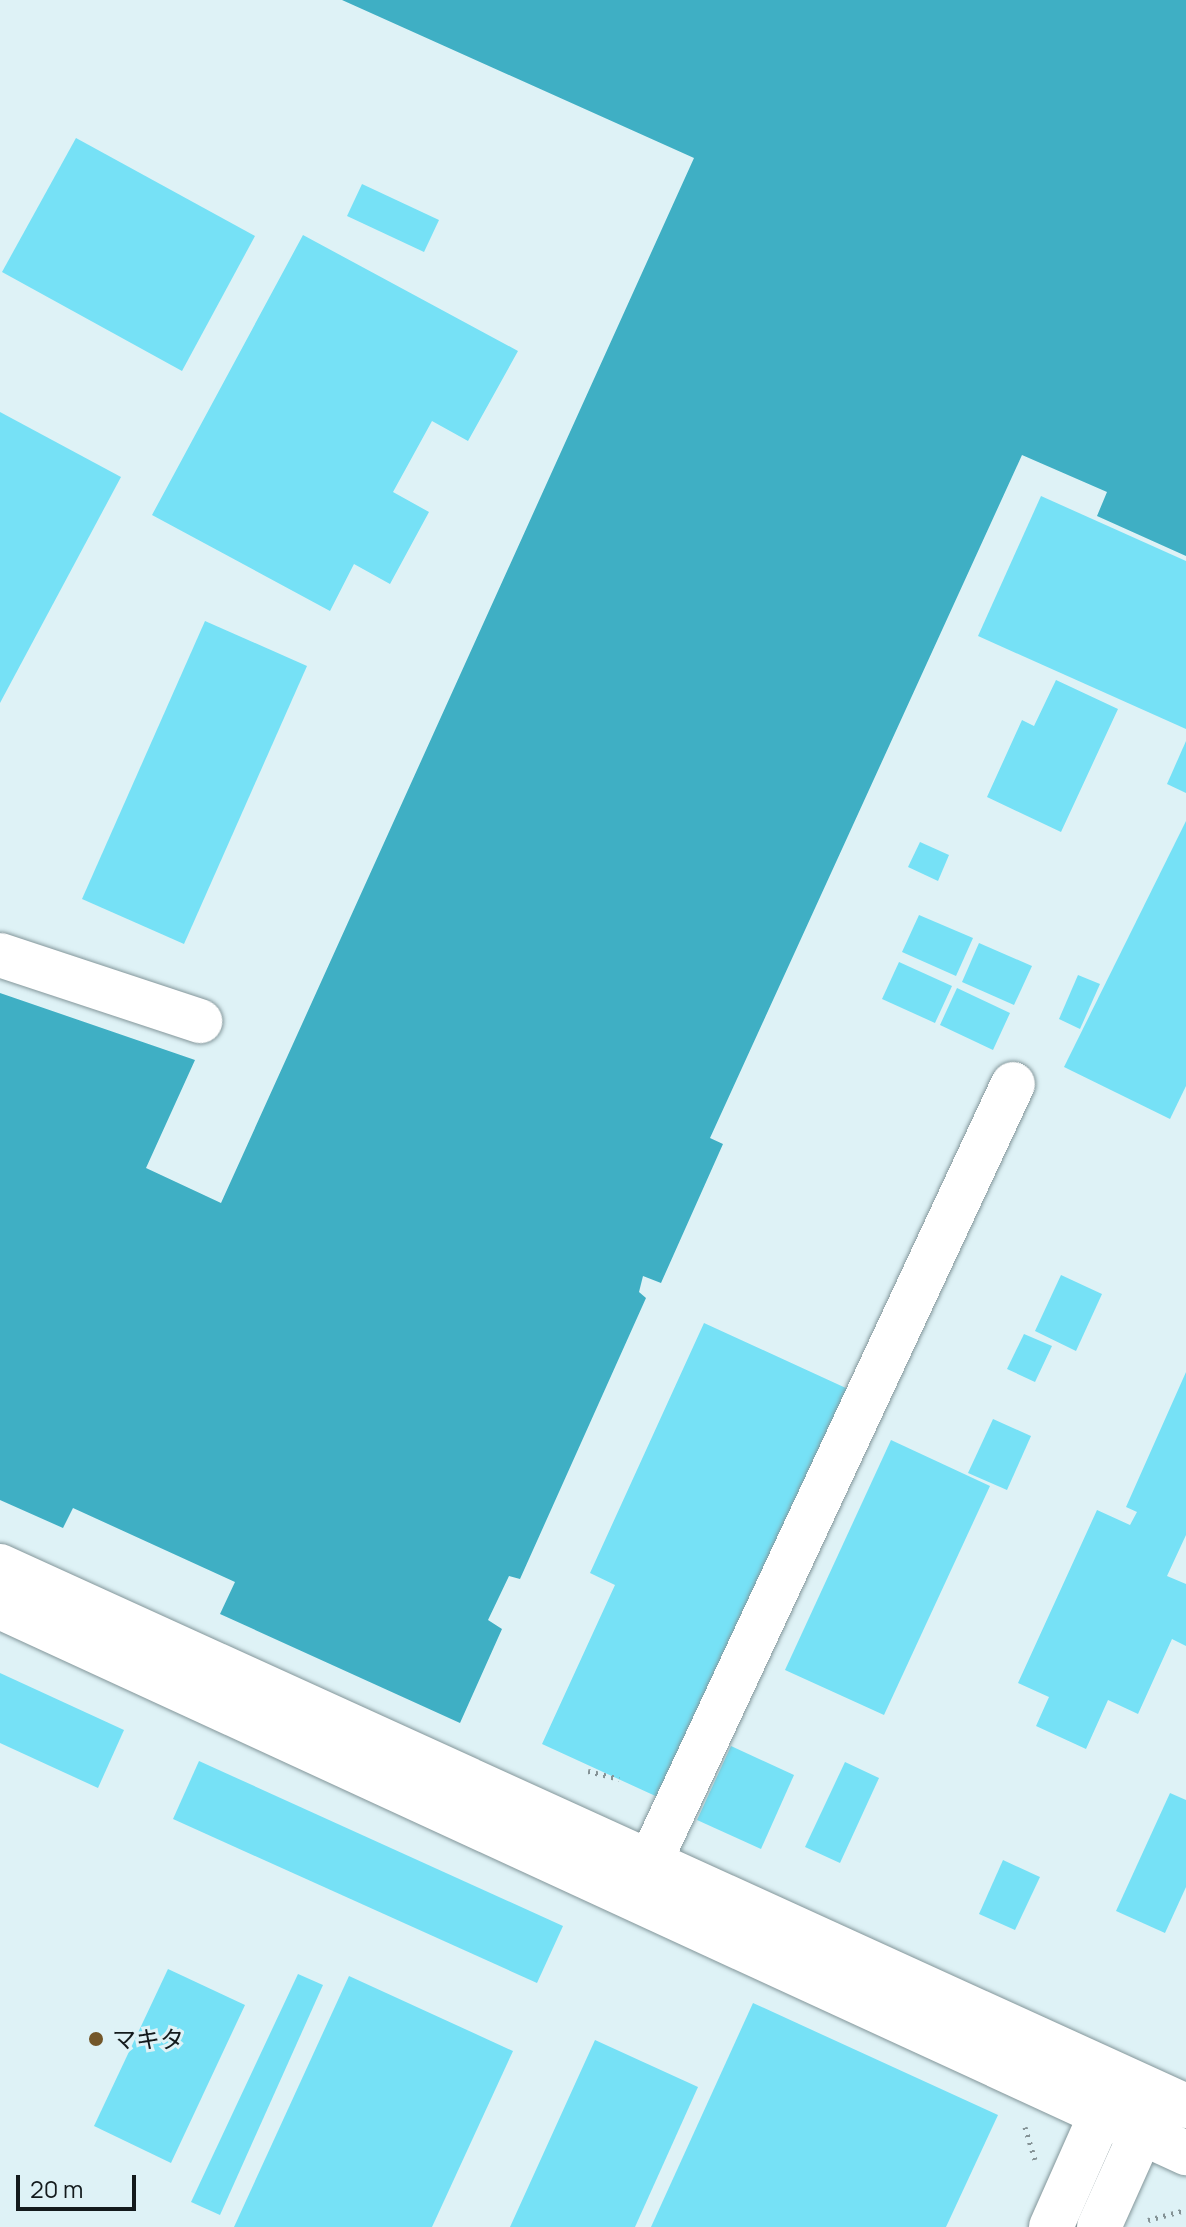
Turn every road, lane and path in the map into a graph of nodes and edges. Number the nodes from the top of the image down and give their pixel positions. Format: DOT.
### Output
graph roads {
  1 [pos="0,955"];
  2 [pos="200,1021"];
  3 [pos="1013,1084"];
  4 [pos="0,1566"];
  5 [pos="0,1607"];
  6 [pos="588,1771"];
  7 [pos="618,1782"];
  8 [pos="641,1882"];
  9 [pos="1109,2095"];
  10 [pos="1162,2111"];
  11 [pos="1186,2153"];
  12 [pos="1186,2210"];
  13 [pos="1118,2225"];
  14 [pos="1051,2227"];
  1 -- 2 [label="street"];
  3 -- 8 [label="street"];
  4 -- 8 [label="street"];
  5 -- 8 [label="street"];
  6 -- 7 [label="path"];
  8 -- 9 [label="street"];
  9 -- 10 [label="street"];
  9 -- 14 [label="street"];
  10 -- 11 [label="street"];
  10 -- 13 [label="street"];
  12 -- 13 [label="path"];
}
